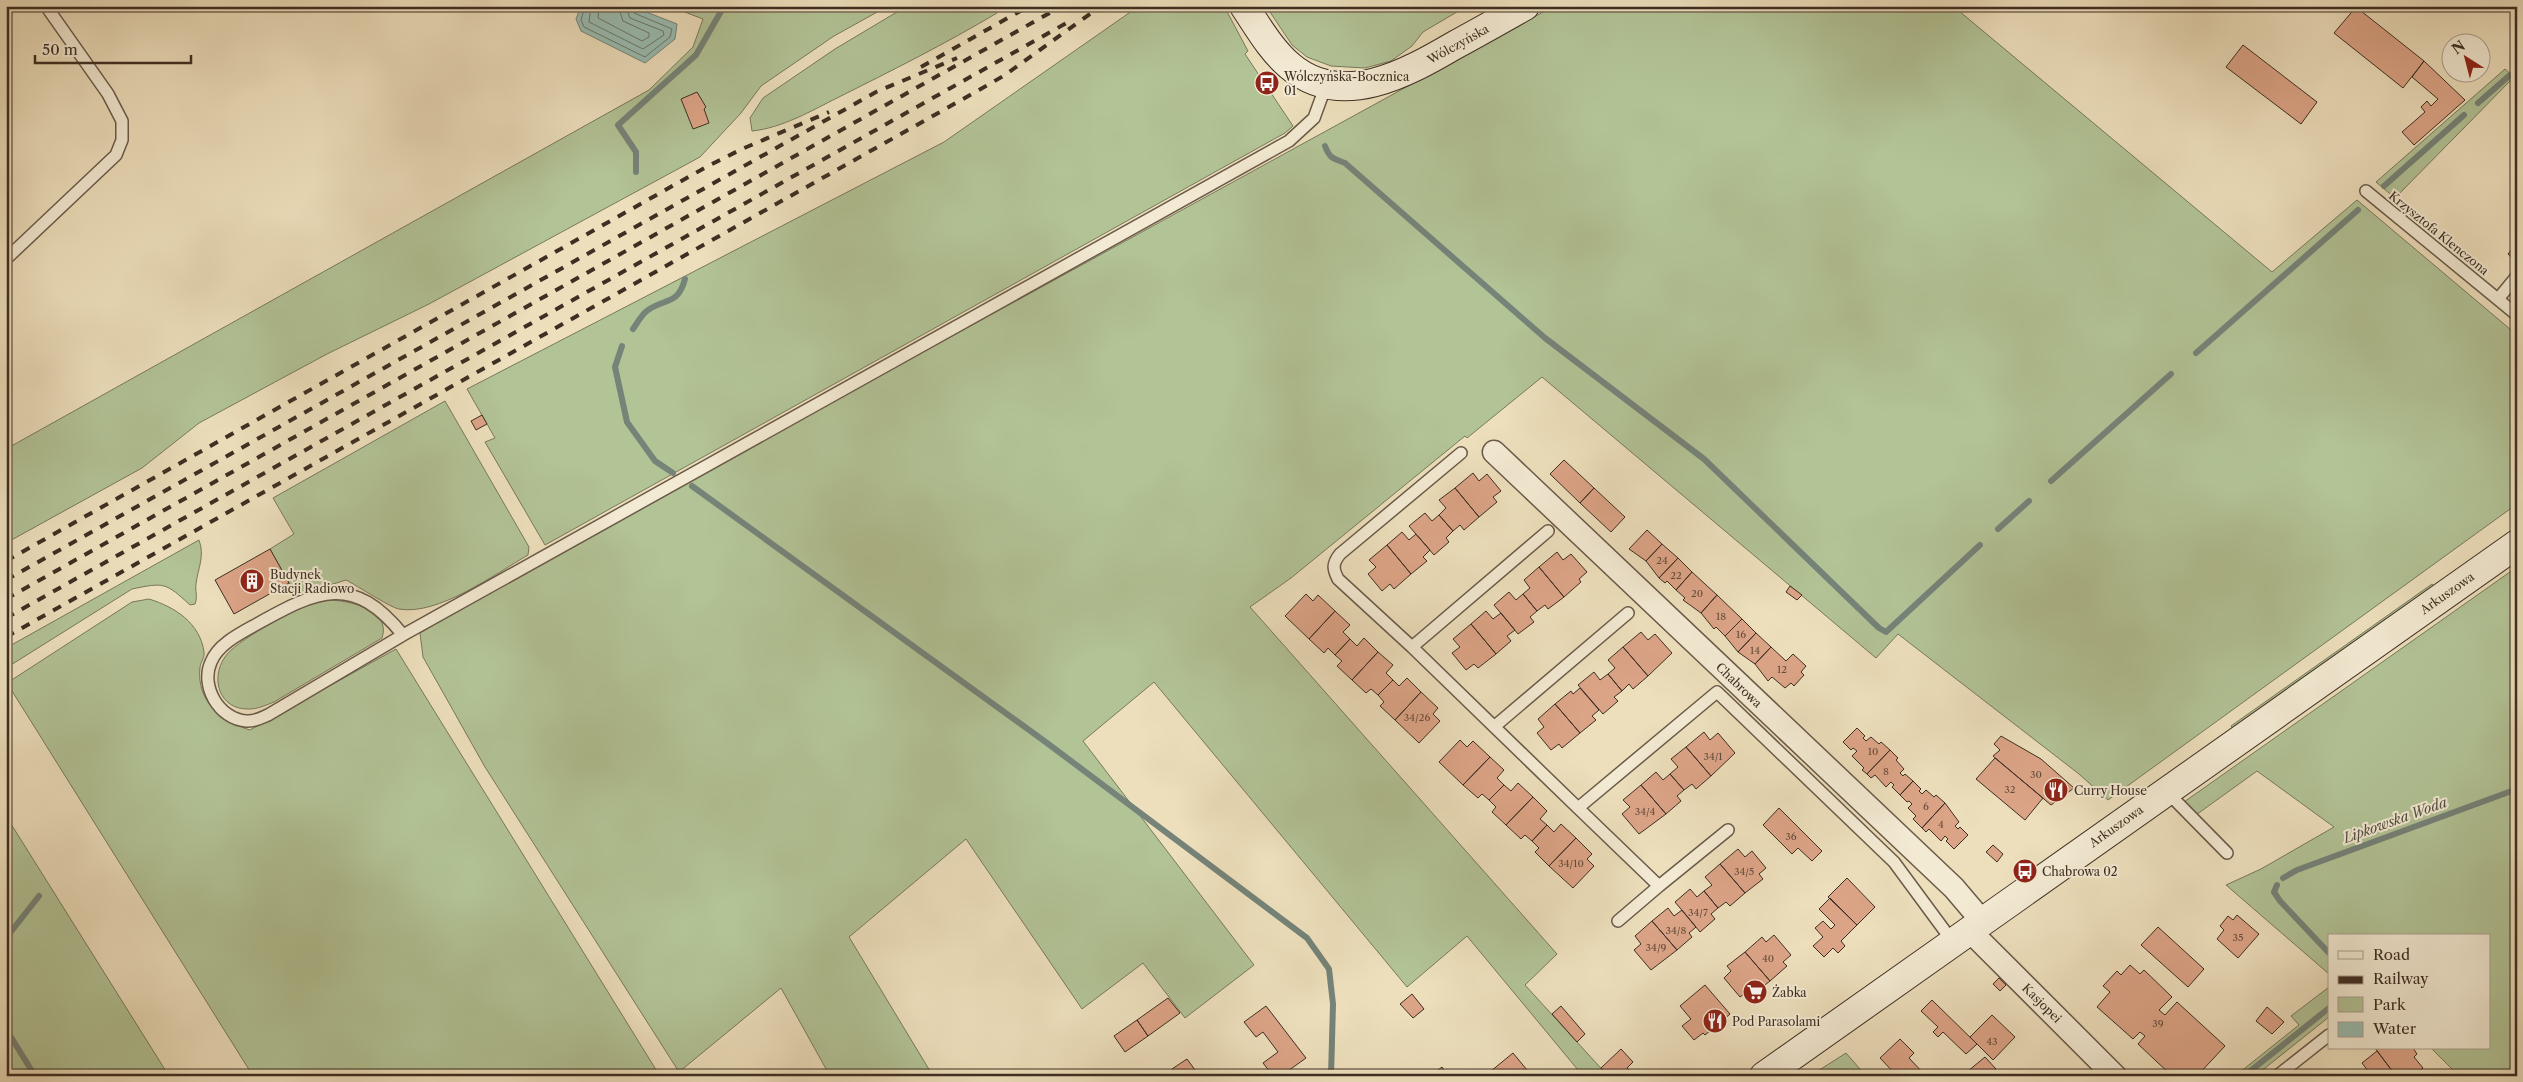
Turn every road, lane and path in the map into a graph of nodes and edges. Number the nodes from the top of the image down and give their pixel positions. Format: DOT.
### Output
graph roads {
  1 [pos="46,6"];
  2 [pos="1244,6"];
  3 [pos="1525,6"];
  4 [pos="1326,84"];
  5 [pos="2366,191"];
  6 [pos="6,260"];
  7 [pos="2517,276"];
  8 [pos="2498,299"];
  9 [pos="2517,315"];
  10 [pos="1494,452"];
  11 [pos="1461,453"];
  12 [pos="1548,531"];
  13 [pos="2517,544"];
  14 [pos="1628,613"];
  15 [pos="403,635"];
  16 [pos="1412,647"];
  17 [pos="1495,726"];
  18 [pos="2166,791"];
  19 [pos="1578,808"];
  20 [pos="1728,830"];
  21 [pos="2227,853"];
  22 [pos="1659,886"];
  23 [pos="1618,921"];
  24 [pos="1968,931"];
  25 [pos="2328,1036"];
  26 [pos="1764,1076"];
  27 [pos="2115,1076"];
  28 [pos="2277,1076"];
  1 -- 6 [label="lane"];
  2 -- 4 [label="main road, Wólczyńska"];
  3 -- 4 [label="main road, Wólczyńska"];
  4 -- 15 [label="lane"];
  5 -- 8 [label="lane, Krzysztofa Klenczona"];
  7 -- 8 [label="lane"];
  8 -- 9 [label="lane, Krzysztofa Klenczona"];
  10 -- 24 [label="street, Chabrowa"];
  11 -- 16 [label="lane"];
  12 -- 16 [label="lane"];
  13 -- 18 [label="main road, Arkuszowa"];
  14 -- 17 [label="lane"];
  15 -- 15 [label="lane"];
  16 -- 17 [label="lane"];
  17 -- 19 [label="lane"];
  18 -- 21 [label="lane"];
  18 -- 24 [label="main road, Arkuszowa"];
  19 -- 22 [label="lane"];
  19 -- 24 [label="lane"];
  20 -- 22 [label="lane"];
  22 -- 23 [label="lane"];
  24 -- 26 [label="main road, Arkuszowa"];
  24 -- 27 [label="street, Kasjopei"];
  25 -- 28 [label="lane"];
}
